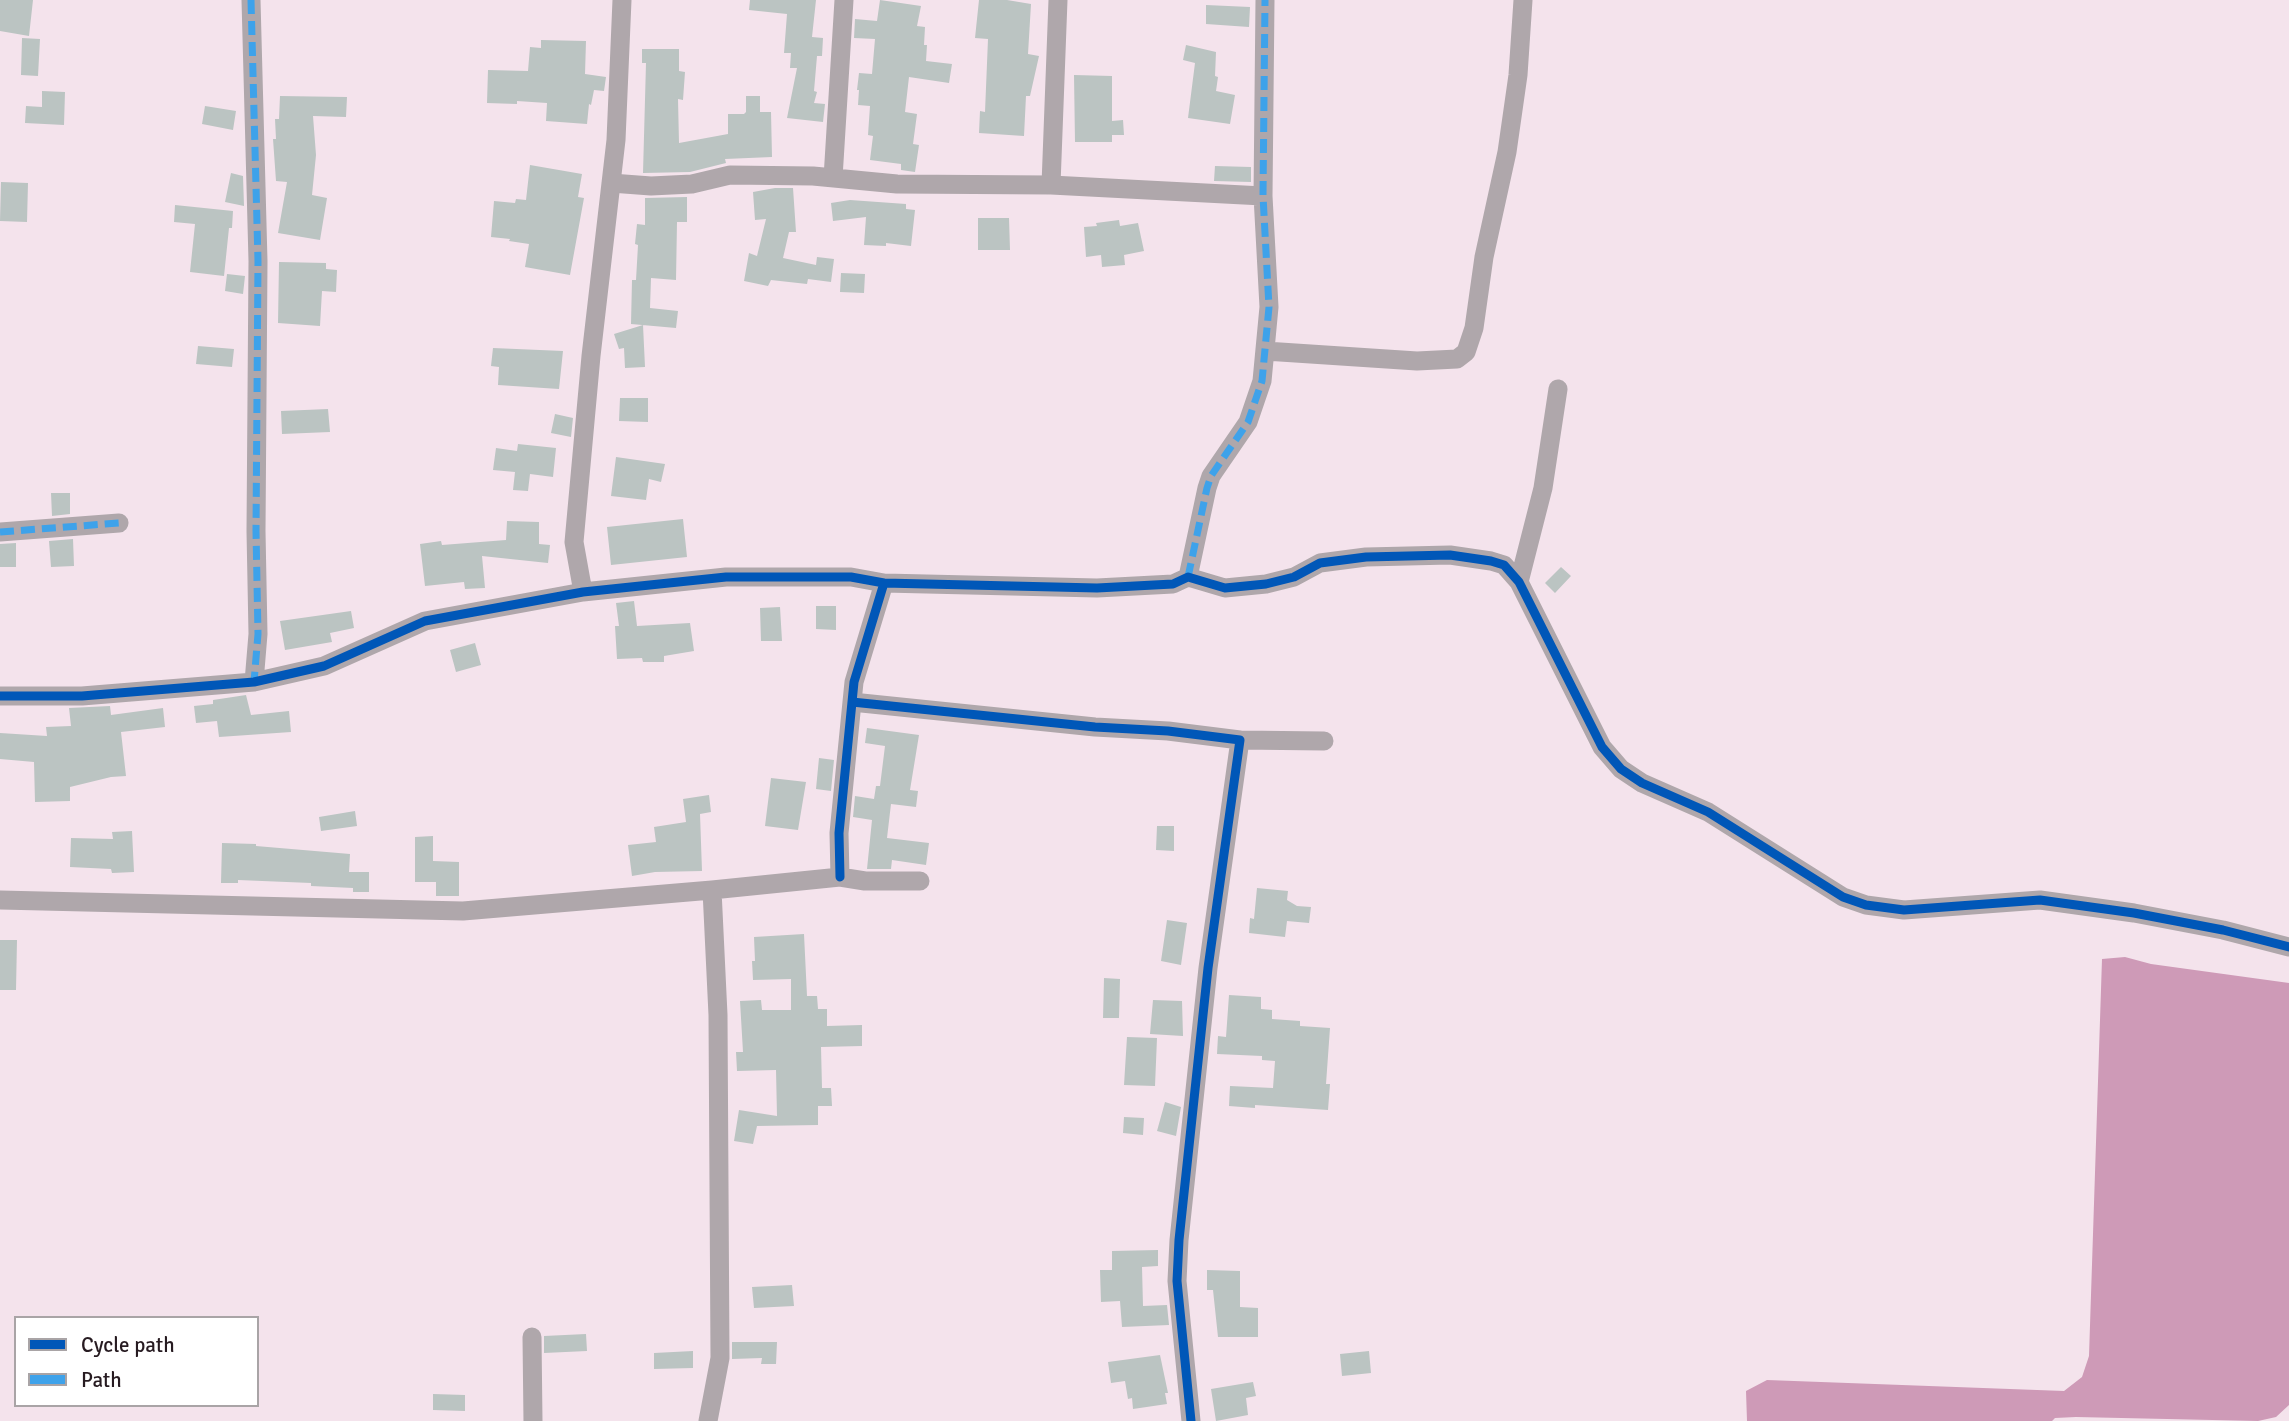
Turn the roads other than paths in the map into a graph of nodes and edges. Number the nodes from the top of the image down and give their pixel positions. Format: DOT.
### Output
graph roads {
  1 [pos="251,0"];
  2 [pos="622,0"];
  3 [pos="844,0"];
  4 [pos="1058,0"];
  5 [pos="1265,0"];
  6 [pos="1523,0"];
  7 [pos="833,178"];
  8 [pos="611,183"];
  9 [pos="1051,185"];
  10 [pos="1263,196"];
  11 [pos="1265,351"];
  12 [pos="1558,389"];
  13 [pos="119,523"];
  14 [pos="0,532"];
  15 [pos="1188,577"];
  16 [pos="1519,582"];
  17 [pos="884,583"];
  18 [pos="583,592"];
  19 [pos="254,682"];
  20 [pos="0,696"];
  21 [pos="852,702"];
  22 [pos="1240,740"];
  23 [pos="1324,741"];
  24 [pos="841,877"];
  25 [pos="920,881"];
  26 [pos="712,890"];
  27 [pos="0,900"];
  28 [pos="2289,947"];
  29 [pos="532,1337"];
  30 [pos="533,1421"];
  31 [pos="708,1421"];
  32 [pos="1191,1421"];
  1 -- 19 [label="street"];
  2 -- 8 [label="street"];
  3 -- 7 [label="street"];
  4 -- 9 [label="street"];
  5 -- 10 [label="street"];
  6 -- 11 [label="street"];
  7 -- 8 [label="street"];
  7 -- 9 [label="street"];
  8 -- 18 [label="street"];
  9 -- 10 [label="street"];
  10 -- 11 [label="street"];
  11 -- 15 [label="street"];
  12 -- 16 [label="street"];
  13 -- 14 [label="street"];
  15 -- 16 [label="street"];
  15 -- 17 [label="street"];
  16 -- 28 [label="street"];
  17 -- 18 [label="street"];
  17 -- 21 [label="street"];
  18 -- 19 [label="street"];
  19 -- 20 [label="street"];
  21 -- 22 [label="street"];
  21 -- 24 [label="street"];
  22 -- 23 [label="street"];
  22 -- 32 [label="street"];
  24 -- 25 [label="street"];
  24 -- 26 [label="street"];
  26 -- 27 [label="street"];
  26 -- 31 [label="street"];
  29 -- 30 [label="street"];
}
